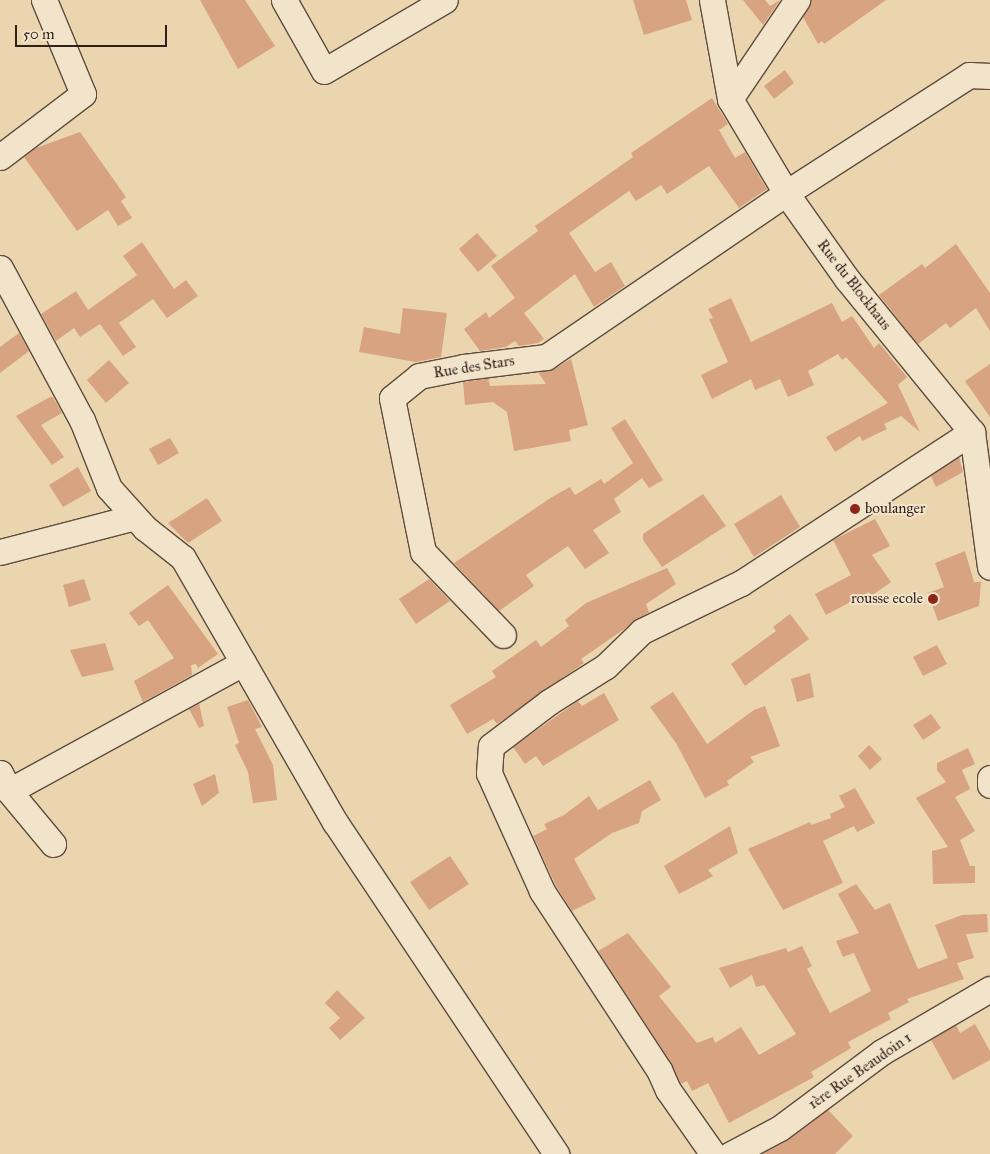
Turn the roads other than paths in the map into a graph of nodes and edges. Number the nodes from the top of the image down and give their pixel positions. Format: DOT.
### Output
graph roads {
  1 [pos="44,0"];
  2 [pos="284,0"];
  3 [pos="445,0"];
  4 [pos="712,0"];
  5 [pos="797,0"];
  6 [pos="990,76"];
  7 [pos="730,99"];
  8 [pos="0,157"];
  9 [pos="786,193"];
  10 [pos="0,268"];
  11 [pos="972,432"];
  12 [pos="135,517"];
  13 [pos="0,552"];
  14 [pos="990,568"];
  15 [pos="503,635"];
  16 [pos="243,663"];
  17 [pos="990,778"];
  18 [pos="4,782"];
  19 [pos="990,785"];
  20 [pos="53,844"];
  21 [pos="990,989"];
  22 [pos="556,1154"];
  23 [pos="713,1154"];
  24 [pos="731,1154"];
  1 -- 8 [label="street"];
  2 -- 3 [label="street"];
  4 -- 7 [label="street, Rue du Blockhaus"];
  5 -- 7 [label="street"];
  6 -- 9 [label="street"];
  7 -- 9 [label="street, Rue du Blockhaus"];
  9 -- 11 [label="street, Rue du Blockhaus"];
  9 -- 15 [label="street, Rue des Stars"];
  10 -- 12 [label="street"];
  11 -- 14 [label="street"];
  11 -- 23 [label="street"];
  12 -- 13 [label="street"];
  12 -- 16 [label="street"];
  16 -- 18 [label="street"];
  16 -- 22 [label="street"];
  17 -- 19 [label="street"];
  18 -- 20 [label="street"];
  21 -- 24 [label="street, 1ère Rue Beaudoin 1"];
}
